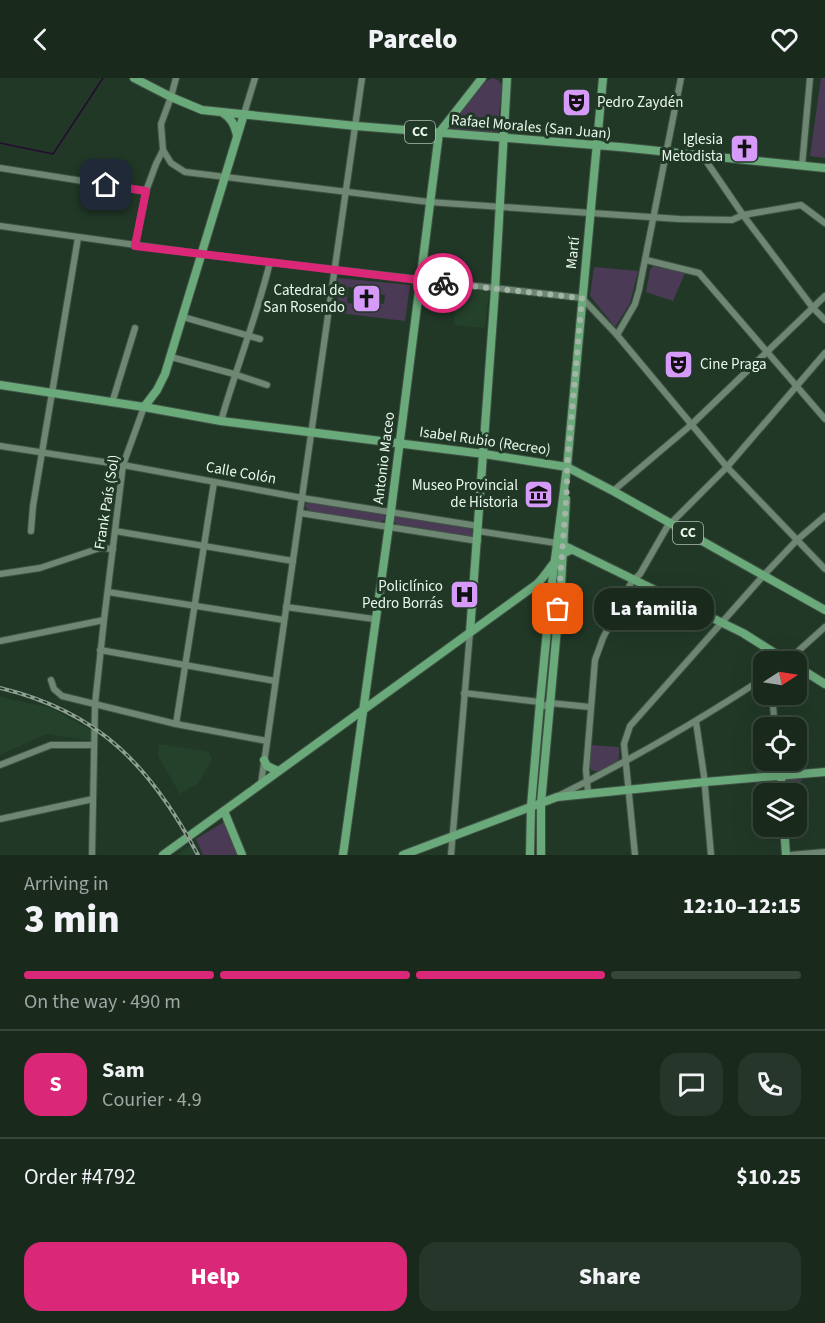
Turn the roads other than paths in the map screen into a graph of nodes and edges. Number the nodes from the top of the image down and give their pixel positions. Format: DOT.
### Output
graph roads {
  1 [pos="134,78"];
  2 [pos="176,78"];
  3 [pos="255,78"];
  4 [pos="362,78"];
  5 [pos="482,78"];
  6 [pos="507,78"];
  7 [pos="603,78"];
  8 [pos="681,78"];
  9 [pos="810,78"];
  10 [pos="171,97"];
  11 [pos="219,111"];
  12 [pos="244,114"];
  13 [pos="356,126"];
  14 [pos="439,133"];
  15 [pos="237,136"];
  16 [pos="503,138"];
  17 [pos="597,146"];
  18 [pos="163,150"];
  19 [pos="666,152"];
  20 [pos="702,155"];
  21 [pos="802,166"];
  22 [pos="0,168"];
  23 [pos="825,168"];
  24 [pos="224,178"];
  25 [pos="146,191"];
  26 [pos="346,192"];
  27 [pos="429,202"];
  28 [pos="499,207"];
  29 [pos="590,214"];
  30 [pos="743,215"];
  31 [pos="654,218"];
  32 [pos="825,223"];
  33 [pos="0,226"];
  34 [pos="78,238"];
  35 [pos="135,246"];
  36 [pos="200,254"];
  37 [pos="646,260"];
  38 [pos="270,262"];
  39 [pos="334,271"];
  40 [pos="420,280"];
  41 [pos="495,290"];
  42 [pos="825,296"];
  43 [pos="582,298"];
  44 [pos="813,308"];
  45 [pos="183,317"];
  46 [pos="825,320"];
  47 [pos="135,328"];
  48 [pos="248,335"];
  49 [pos="617,336"];
  50 [pos="260,339"];
  51 [pos="767,353"];
  52 [pos="825,353"];
  53 [pos="171,357"];
  54 [pos="234,374"];
  55 [pos="0,385"];
  56 [pos="267,385"];
  57 [pos="797,387"];
  58 [pos="51,393"];
  59 [pos="112,403"];
  60 [pos="144,406"];
  61 [pos="825,419"];
  62 [pos="220,421"];
  63 [pos="691,424"];
  64 [pos="311,431"];
  65 [pos="399,443"];
  66 [pos="0,446"];
  67 [pos="42,453"];
  68 [pos="484,454"];
  69 [pos="123,465"];
  70 [pos="728,467"];
  71 [pos="567,468"];
  72 [pos="214,482"];
  73 [pos="613,491"];
  74 [pos="302,498"];
  75 [pos="391,511"];
  76 [pos="300,513"];
  77 [pos="825,516"];
  78 [pos="671,524"];
  79 [pos="388,527"];
  80 [pos="478,528"];
  81 [pos="31,531"];
  82 [pos="115,531"];
  83 [pos="797,540"];
  84 [pos="477,541"];
  85 [pos="559,544"];
  86 [pos="204,546"];
  87 [pos="113,549"];
  88 [pos="571,550"];
  89 [pos="562,554"];
  90 [pos="293,561"];
  91 [pos="554,563"];
  92 [pos="825,569"];
  93 [pos="0,573"];
  94 [pos="763,576"];
  95 [pos="549,577"];
  96 [pos="633,581"];
  97 [pos="537,584"];
  98 [pos="561,585"];
  99 [pos="551,590"];
  100 [pos="108,592"];
  101 [pos="194,606"];
  102 [pos="286,607"];
  103 [pos="825,610"];
  104 [pos="374,619"];
  105 [pos="104,620"];
  106 [pos="284,620"];
  107 [pos="722,622"];
  108 [pos="825,627"];
  109 [pos="470,632"];
  110 [pos="0,641"];
  111 [pos="100,650"];
  112 [pos="772,651"];
  113 [pos="799,651"];
  114 [pos="185,665"];
  115 [pos="807,673"];
  116 [pos="51,680"];
  117 [pos="275,681"];
  118 [pos="825,684"];
  119 [pos="753,685"];
  120 [pos="366,689"];
  121 [pos="464,693"];
  122 [pos="377,698"];
  123 [pos="540,702"];
  124 [pos="550,703"];
  125 [pos="95,704"];
  126 [pos="590,707"];
  127 [pos="363,710"];
  128 [pos="696,722"];
  129 [pos="345,723"];
  130 [pos="176,724"];
  131 [pos="360,729"];
  132 [pos="267,741"];
  133 [pos="94,745"];
  134 [pos="264,760"];
  135 [pos="625,763"];
  136 [pos="0,765"];
  137 [pos="586,770"];
  138 [pos="278,771"];
  139 [pos="780,771"];
  140 [pos="825,772"];
  141 [pos="781,776"];
  142 [pos="596,777"];
  143 [pos="587,782"];
  144 [pos="705,782"];
  145 [pos="781,783"];
  146 [pos="261,784"];
  147 [pos="628,789"];
  148 [pos="588,793"];
  149 [pos="557,797"];
  150 [pos="93,799"];
  151 [pos="531,803"];
  152 [pos="541,803"];
  153 [pos="224,811"];
  154 [pos="0,819"];
  155 [pos="452,836"];
  156 [pos="786,837"];
  157 [pos="825,852"];
  158 [pos="92,855"];
  159 [pos="163,855"];
  160 [pos="242,855"];
  161 [pos="343,855"];
  162 [pos="403,855"];
  163 [pos="452,855"];
  164 [pos="530,855"];
  165 [pos="541,855"];
  166 [pos="635,855"];
  167 [pos="711,855"];
  168 [pos="788,855"];
  1 -- 10 [label="main road, Rafael Morales (San Juan) / CC"];
  2 -- 10 [label="street"];
  3 -- 12 [label="street"];
  4 -- 13 [label="street"];
  5 -- 14 [label="main road, Antonio Maceo"];
  6 -- 16 [label="main road"];
  7 -- 17 [label="main road, Martí"];
  8 -- 19 [label="street"];
  9 -- 21 [label="street"];
  10 -- 11 [label="main road, Rafael Morales (San Juan) / CC"];
  10 -- 18 [label="street"];
  11 -- 12 [label="main road, Rafael Morales (San Juan) / CC"];
  11 -- 15 [label="main road"];
  12 -- 13 [label="main road, Rafael Morales (San Juan) / CC"];
  12 -- 15 [label="main road, Frank País (Sol)"];
  13 -- 14 [label="main road, Rafael Morales (San Juan) / CC"];
  13 -- 26 [label="street"];
  14 -- 16 [label="main road, Rafael Morales (San Juan) / CC"];
  14 -- 27 [label="main road, Antonio Maceo"];
  15 -- 24 [label="main road, Frank País (Sol)"];
  16 -- 17 [label="main road, Rafael Morales (San Juan) / CC"];
  16 -- 28 [label="main road"];
  17 -- 19 [label="main road, Rafael Morales (San Juan) / CC"];
  17 -- 29 [label="main road, Martí"];
  18 -- 24 [label="street"];
  18 -- 25 [label="street"];
  19 -- 20 [label="main road, Rafael Morales (San Juan) / CC"];
  19 -- 31 [label="street"];
  20 -- 21 [label="main road, Rafael Morales (San Juan) / CC"];
  20 -- 30 [label="street"];
  21 -- 23 [label="main road, Rafael Morales (San Juan) / CC"];
  22 -- 25 [label="street"];
  24 -- 26 [label="street"];
  24 -- 36 [label="main road, Frank País (Sol)"];
  25 -- 35 [label="street"];
  26 -- 27 [label="street"];
  26 -- 39 [label="street"];
  27 -- 28 [label="street"];
  27 -- 40 [label="main road, Antonio Maceo"];
  28 -- 29 [label="street"];
  28 -- 41 [label="main road"];
  29 -- 31 [label="street"];
  29 -- 43 [label="main road, Martí"];
  30 -- 31 [label="street"];
  30 -- 32 [label="street"];
  30 -- 44 [label="street"];
  31 -- 37 [label="street"];
  33 -- 34 [label="street"];
  34 -- 35 [label="street"];
  34 -- 58 [label="street"];
  35 -- 36 [label="street"];
  36 -- 38 [label="street"];
  36 -- 45 [label="main road, Frank País (Sol)"];
  37 -- 49 [label="street"];
  37 -- 51 [label="street"];
  38 -- 39 [label="street"];
  38 -- 48 [label="street"];
  39 -- 40 [label="street"];
  39 -- 64 [label="street"];
  40 -- 41 [label="street"];
  40 -- 65 [label="main road, Antonio Maceo"];
  41 -- 43 [label="street"];
  41 -- 68 [label="main road"];
  42 -- 44 [label="street"];
  43 -- 49 [label="street"];
  43 -- 71 [label="main road, Martí"];
  44 -- 46 [label="street"];
  44 -- 51 [label="street"];
  45 -- 48 [label="street"];
  45 -- 53 [label="main road, Frank País (Sol)"];
  47 -- 59 [label="street"];
  48 -- 50 [label="street"];
  48 -- 54 [label="street"];
  49 -- 63 [label="street"];
  51 -- 57 [label="street"];
  51 -- 63 [label="street"];
  52 -- 57 [label="street"];
  53 -- 54 [label="street"];
  53 -- 60 [label="main road, Frank País (Sol)"];
  54 -- 56 [label="street"];
  54 -- 62 [label="street"];
  55 -- 58 [label="main road, Isabel Rubio (Recreo)"];
  57 -- 61 [label="street"];
  57 -- 70 [label="street"];
  58 -- 59 [label="main road, Isabel Rubio (Recreo)"];
  58 -- 67 [label="street"];
  59 -- 60 [label="main road, Isabel Rubio (Recreo)"];
  60 -- 62 [label="main road, Isabel Rubio (Recreo) / CC"];
  60 -- 69 [label="street, Frank País (Sol)"];
  62 -- 64 [label="main road, Isabel Rubio (Recreo) / CC"];
  63 -- 70 [label="street"];
  63 -- 73 [label="street"];
  64 -- 65 [label="main road, Isabel Rubio (Recreo) / CC"];
  64 -- 74 [label="street"];
  65 -- 68 [label="main road, Isabel Rubio (Recreo) / CC"];
  65 -- 75 [label="main road, Antonio Maceo"];
  66 -- 67 [label="street, Calle Colón"];
  67 -- 69 [label="street, Calle Colón"];
  67 -- 81 [label="street"];
  68 -- 71 [label="main road, Isabel Rubio (Recreo) / CC"];
  68 -- 80 [label="main road"];
  69 -- 72 [label="street, Calle Colón"];
  69 -- 82 [label="street, Frank País (Sol)"];
  70 -- 78 [label="street"];
  70 -- 83 [label="street"];
  71 -- 73 [label="main road, Isabel Rubio (Recreo) / CC"];
  71 -- 85 [label="main road, Martí"];
  72 -- 74 [label="street, Calle Colón"];
  72 -- 86 [label="street"];
  73 -- 78 [label="main road, Isabel Rubio (Recreo) / CC"];
  74 -- 75 [label="street, Calle Colón"];
  74 -- 76 [label="street"];
  75 -- 79 [label="main road, Antonio Maceo"];
  75 -- 80 [label="street, Calle Colón"];
  76 -- 79 [label="street"];
  76 -- 90 [label="street"];
  77 -- 83 [label="street"];
  78 -- 94 [label="main road, Isabel Rubio (Recreo) / CC"];
  78 -- 96 [label="street"];
  79 -- 84 [label="street"];
  79 -- 104 [label="main road, Antonio Maceo"];
  80 -- 84 [label="main road"];
  80 -- 85 [label="street, Calle Colón"];
  82 -- 86 [label="street"];
  82 -- 87 [label="street, Frank País (Sol)"];
  83 -- 92 [label="street"];
  83 -- 94 [label="street"];
  84 -- 109 [label="main road"];
  85 -- 88 [label="main road, Calle Colón"];
  85 -- 89 [label="main road, Martí"];
  85 -- 91 [label="main road, Martí"];
  86 -- 90 [label="street"];
  86 -- 101 [label="street"];
  87 -- 93 [label="street"];
  87 -- 100 [label="street, Frank País (Sol)"];
  88 -- 89 [label="main road"];
  88 -- 96 [label="main road, Calle Colón"];
  89 -- 91 [label="main road"];
  89 -- 98 [label="main road, Martí"];
  90 -- 102 [label="street"];
  91 -- 95 [label="main road, Martí"];
  94 -- 103 [label="main road, Isabel Rubio (Recreo) / CC"];
  94 -- 107 [label="street"];
  95 -- 97 [label="main road"];
  95 -- 98 [label="main road"];
  95 -- 99 [label="main road, Martí"];
  96 -- 107 [label="main road, Calle Colón"];
  96 -- 126 [label="street"];
  97 -- 99 [label="main road"];
  97 -- 109 [label="main road"];
  98 -- 124 [label="main road, Martí"];
  99 -- 123 [label="main road, Martí"];
  100 -- 101 [label="street"];
  100 -- 105 [label="street, Frank País (Sol)"];
  101 -- 106 [label="street"];
  101 -- 114 [label="street"];
  102 -- 104 [label="street"];
  102 -- 106 [label="street"];
  104 -- 120 [label="main road, Antonio Maceo"];
  105 -- 110 [label="street"];
  105 -- 111 [label="street, Frank País (Sol)"];
  106 -- 117 [label="street"];
  107 -- 112 [label="main road, Calle Colón"];
  107 -- 135 [label="street"];
  108 -- 113 [label="street"];
  109 -- 121 [label="street"];
  109 -- 122 [label="main road"];
  111 -- 114 [label="street"];
  111 -- 125 [label="street, Frank País (Sol)"];
  114 -- 117 [label="street"];
  114 -- 130 [label="street"];
  115 -- 118 [label="main road"];
  116 -- 125 [label="street"];
  117 -- 132 [label="street"];
  119 -- 128 [label="street"];
  120 -- 122 [label="main road"];
  120 -- 127 [label="main road, Antonio Maceo"];
  121 -- 123 [label="street"];
  121 -- 155 [label="street"];
  122 -- 127 [label="main road"];
  123 -- 124 [label="street"];
  123 -- 151 [label="main road, Martí"];
  124 -- 126 [label="street"];
  124 -- 152 [label="main road, Martí"];
  125 -- 130 [label="street"];
  125 -- 133 [label="street, Frank País (Sol)"];
  126 -- 137 [label="street"];
  127 -- 129 [label="main road"];
  127 -- 131 [label="main road, Antonio Maceo"];
  128 -- 135 [label="street"];
  128 -- 144 [label="street"];
  129 -- 131 [label="main road"];
  129 -- 138 [label="main road"];
  130 -- 132 [label="street"];
  131 -- 161 [label="main road, Antonio Maceo"];
  132 -- 134 [label="street"];
  133 -- 136 [label="street"];
  133 -- 150 [label="street, Frank País (Sol)"];
  134 -- 138 [label="main road"];
  134 -- 146 [label="street"];
  135 -- 142 [label="street"];
  135 -- 147 [label="street"];
  137 -- 142 [label="street"];
  137 -- 143 [label="street"];
  138 -- 146 [label="main road"];
  139 -- 141 [label="street"];
  140 -- 141 [label="main road"];
  141 -- 144 [label="main road"];
  141 -- 145 [label="main road"];
  142 -- 143 [label="street"];
  143 -- 148 [label="street"];
  143 -- 149 [label="street"];
  144 -- 147 [label="main road"];
  144 -- 167 [label="street"];
  146 -- 153 [label="main road"];
  147 -- 148 [label="main road"];
  147 -- 166 [label="street"];
  148 -- 149 [label="main road"];
  149 -- 152 [label="main road"];
  150 -- 154 [label="street"];
  150 -- 158 [label="street, Frank País (Sol)"];
  151 -- 152 [label="main road"];
  151 -- 155 [label="main road"];
  151 -- 164 [label="main road, Martí"];
  152 -- 165 [label="main road, Martí"];
  153 -- 159 [label="main road"];
  153 -- 160 [label="main road"];
  155 -- 162 [label="main road"];
  155 -- 163 [label="street"];
  156 -- 168 [label="main road"];
  157 -- 168 [label="street"];
}
